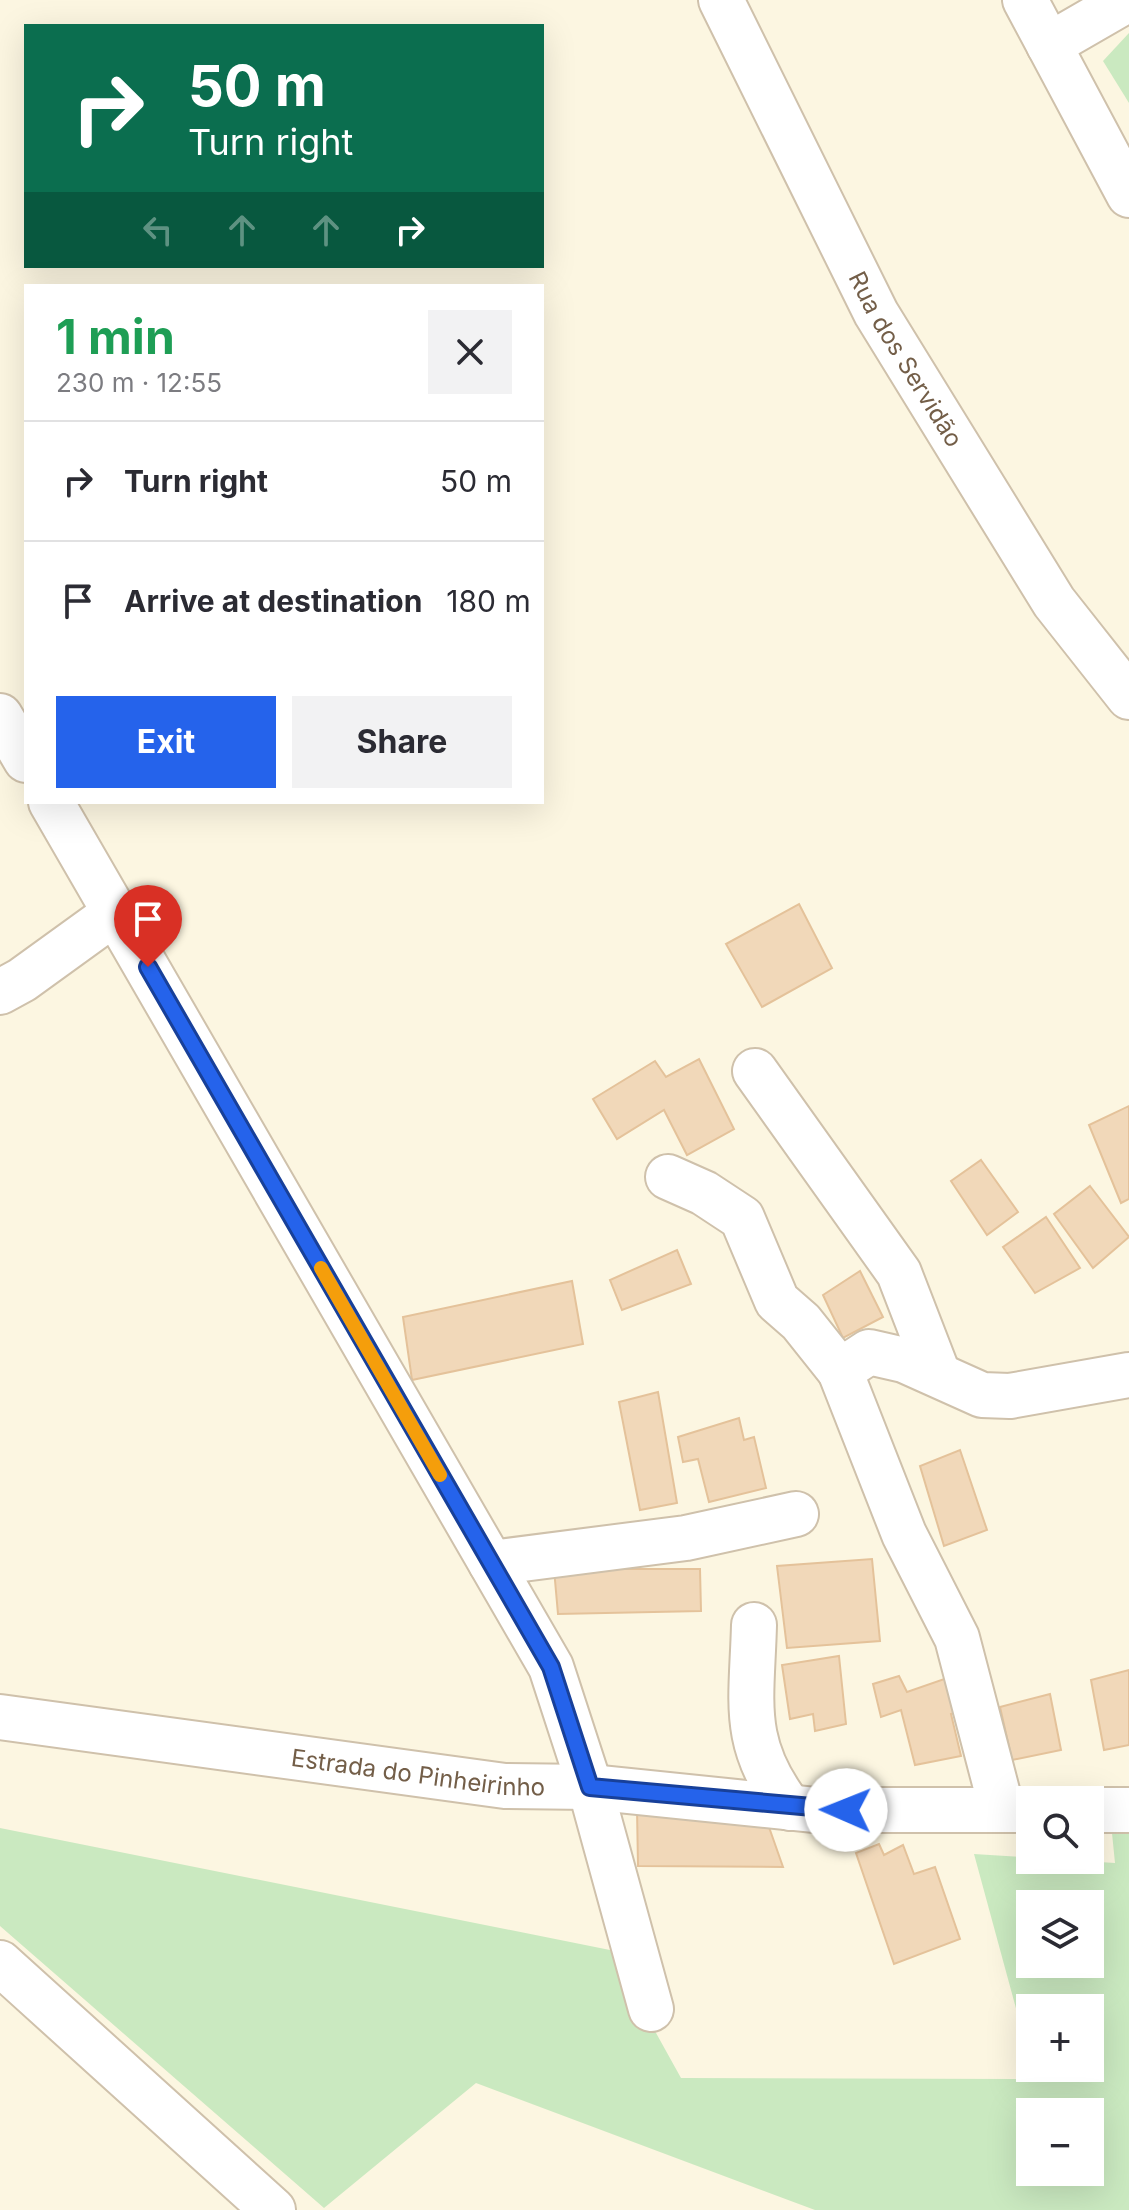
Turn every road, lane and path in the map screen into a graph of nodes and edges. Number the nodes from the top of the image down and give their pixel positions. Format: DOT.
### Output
graph roads {
  1 [pos="721,0"];
  2 [pos="1025,0"];
  3 [pos="1127,0"];
  4 [pos="1049,45"];
  5 [pos="1129,195"];
  6 [pos="1129,697"];
  7 [pos="0,716"];
  8 [pos="24,757"];
  9 [pos="52,804"];
  10 [pos="116,912"];
  11 [pos="0,992"];
  12 [pos="755,1071"];
  13 [pos="668,1177"];
  14 [pos="840,1371"];
  15 [pos="938,1374"];
  16 [pos="1129,1375"];
  17 [pos="796,1514"];
  18 [pos="491,1563"];
  19 [pos="754,1625"];
  20 [pos="0,1717"];
  21 [pos="590,1787"];
  22 [pos="790,1808"];
  23 [pos="1016,1810"];
  24 [pos="1104,1810"];
  25 [pos="1129,1810"];
  26 [pos="0,1963"];
  27 [pos="651,2009"];
  28 [pos="251,2202"];
  1 -- 6 [label="street, Rua dos Servidão"];
  2 -- 4 [label="street"];
  3 -- 4 [label="street"];
  4 -- 5 [label="street"];
  7 -- 8 [label="street"];
  9 -- 10 [label="street"];
  10 -- 11 [label="street"];
  10 -- 18 [label="street"];
  12 -- 15 [label="street"];
  13 -- 14 [label="street"];
  14 -- 15 [label="street"];
  14 -- 23 [label="street"];
  15 -- 16 [label="street"];
  17 -- 18 [label="street"];
  18 -- 21 [label="street"];
  19 -- 22 [label="street"];
  20 -- 21 [label="street, Estrada do Pinheirinho"];
  21 -- 22 [label="street, Estrada do Pinheirinho"];
  21 -- 27 [label="street"];
  22 -- 23 [label="street, Estrada do Pinheirinho"];
  24 -- 25 [label="street"];
  26 -- 28 [label="street"];
}
